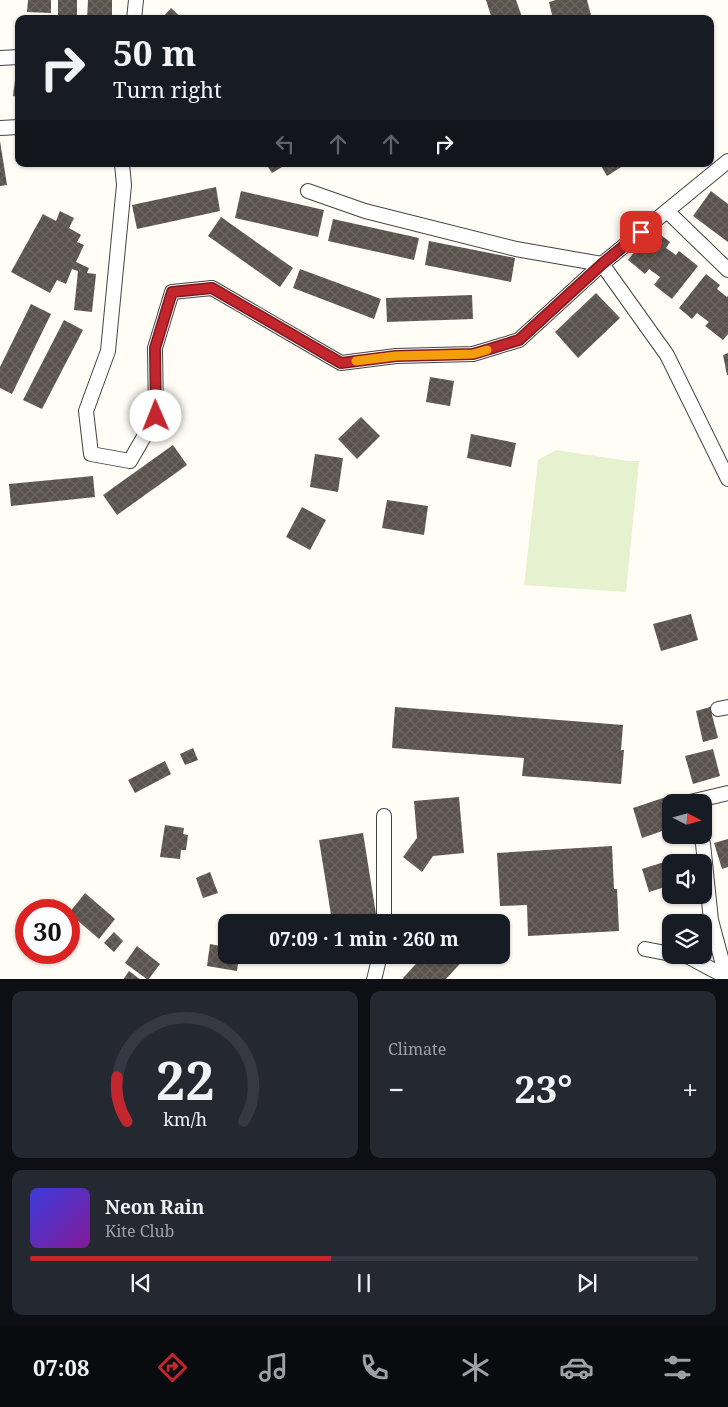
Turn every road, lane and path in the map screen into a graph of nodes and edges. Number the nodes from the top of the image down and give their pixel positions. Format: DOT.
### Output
graph roads {
  1 [pos="136,0"];
  2 [pos="134,15"];
  3 [pos="15,57"];
  4 [pos="0,58"];
  5 [pos="15,127"];
  6 [pos="0,128"];
  7 [pos="728,161"];
  8 [pos="122,167"];
  9 [pos="308,191"];
  10 [pos="667,211"];
  11 [pos="602,264"];
  12 [pos="728,270"];
  13 [pos="728,479"];
  14 [pos="728,793"];
  15 [pos="712,797"];
  16 [pos="384,816"];
  17 [pos="703,844"];
  18 [pos="384,914"];
  19 [pos="645,949"];
  20 [pos="662,952"];
  21 [pos="378,964"];
  22 [pos="702,964"];
  23 [pos="727,977"];
  24 [pos="374,979"];
  1 -- 2 [label="street"];
  3 -- 4 [label="street"];
  5 -- 6 [label="street"];
  7 -- 10 [label="street"];
  8 -- 11 [label="street"];
  9 -- 11 [label="street"];
  10 -- 11 [label="street"];
  10 -- 12 [label="street"];
  11 -- 13 [label="street"];
  14 -- 15 [label="street"];
  16 -- 18 [label="street"];
  17 -- 23 [label="street"];
  19 -- 20 [label="street"];
  21 -- 24 [label="street"];
  22 -- 23 [label="street"];
}
